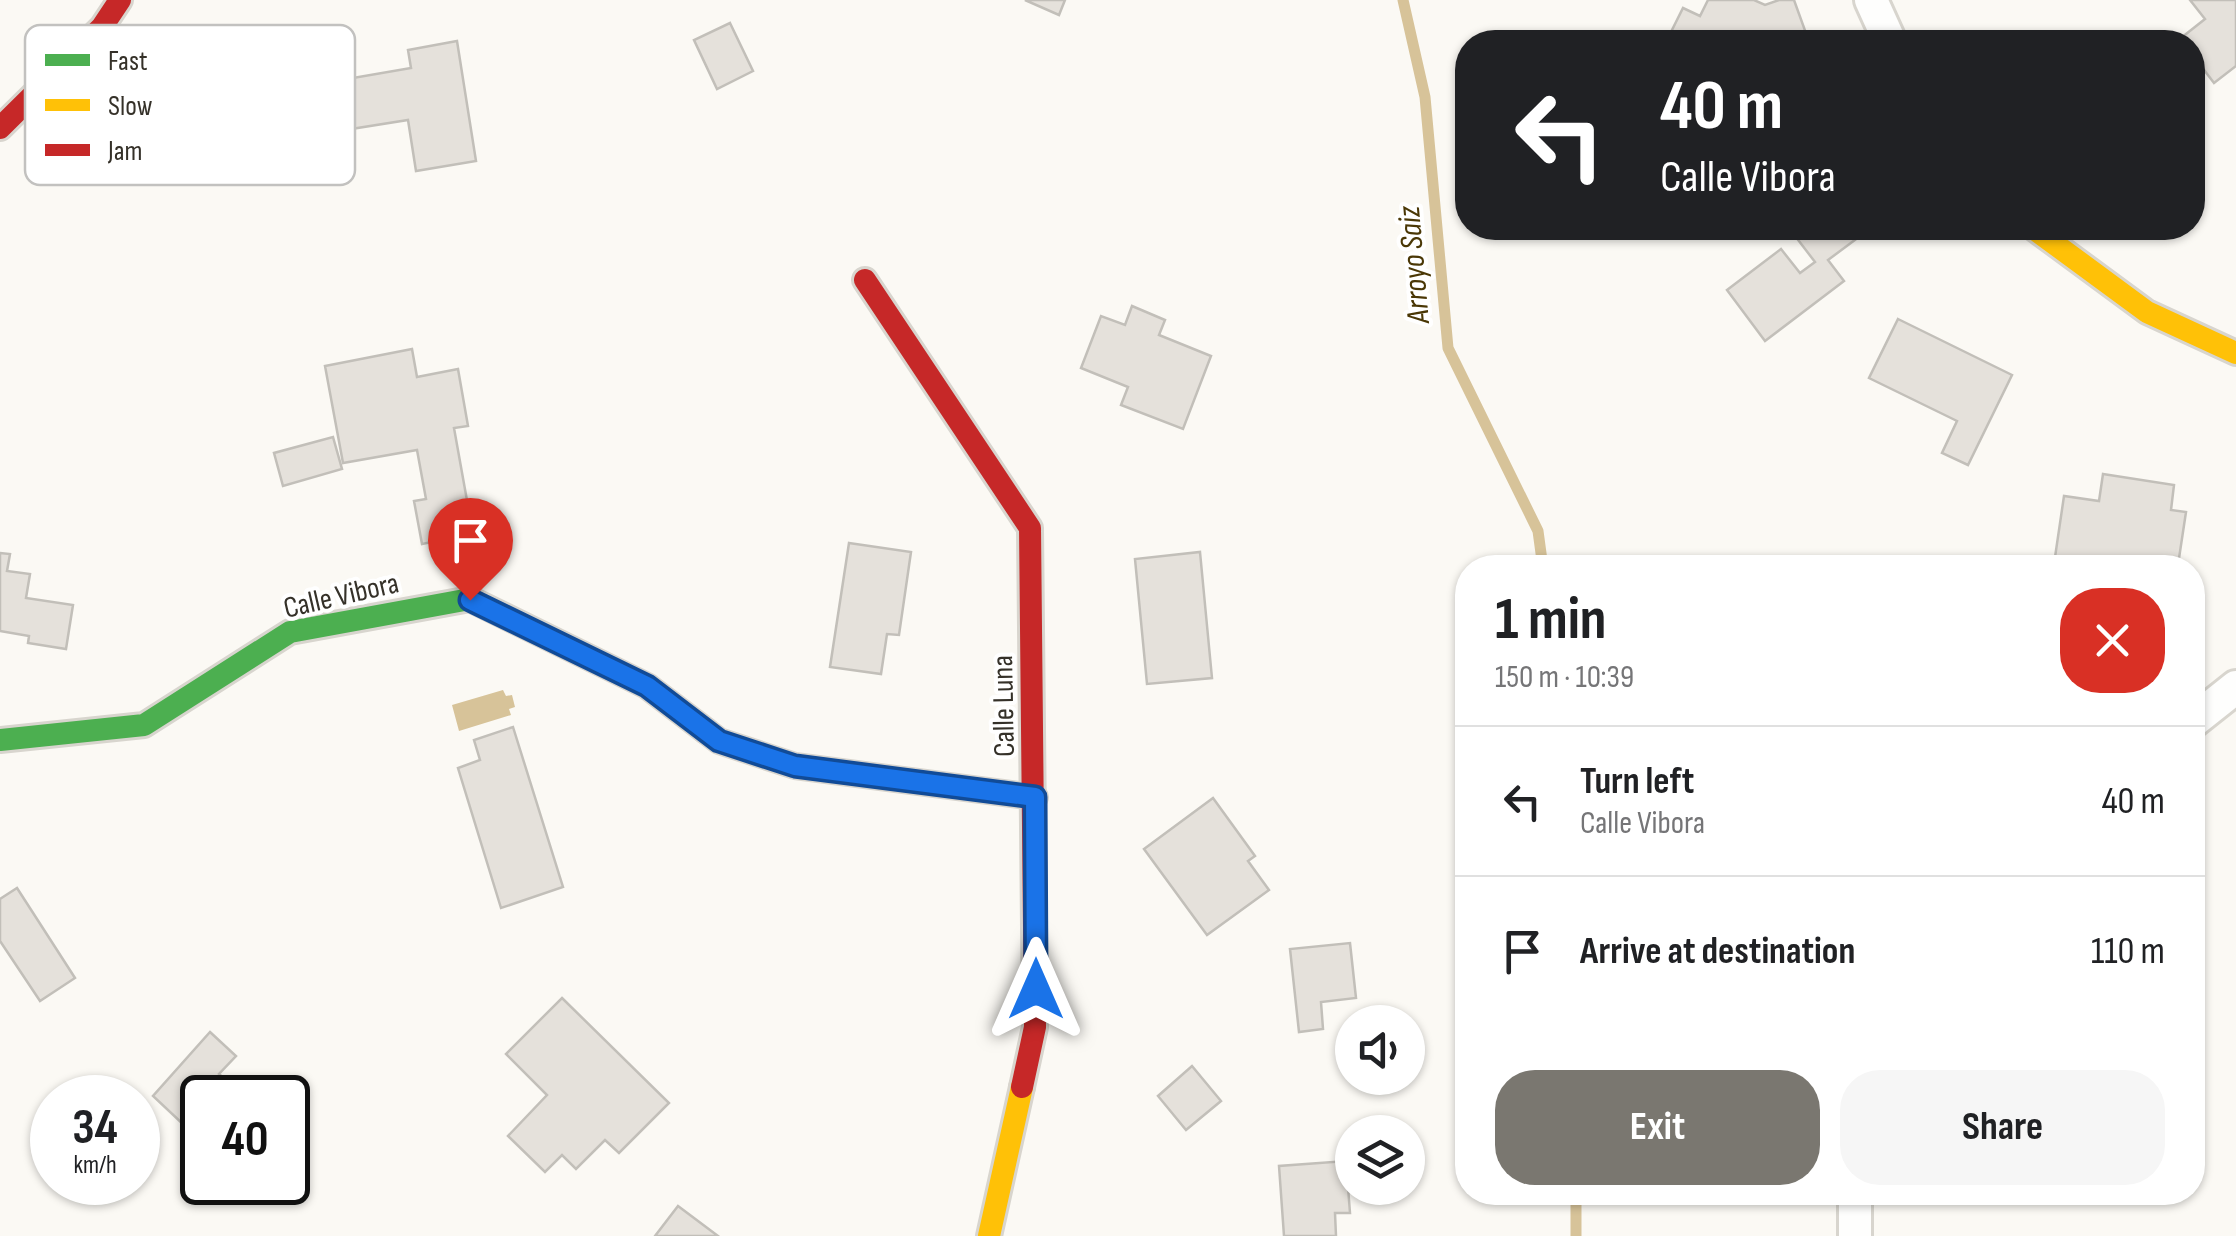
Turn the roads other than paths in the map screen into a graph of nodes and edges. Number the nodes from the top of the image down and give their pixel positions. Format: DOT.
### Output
graph roads {
  1 [pos="120,0"];
  2 [pos="1871,0"];
  3 [pos="104,25"];
  4 [pos="1885,30"];
  5 [pos="25,103"];
  6 [pos="0,128"];
  7 [pos="2048,240"];
  8 [pos="865,280"];
  9 [pos="2236,353"];
  10 [pos="2236,687"];
  11 [pos="2205,712"];
  12 [pos="0,740"];
  13 [pos="1035,797"];
  14 [pos="1855,1205"];
  15 [pos="989,1236"];
  16 [pos="1855,1236"];
  1 -- 3 [label="street"];
  2 -- 4 [label="street"];
  5 -- 6 [label="street"];
  7 -- 9 [label="street"];
  8 -- 13 [label="street, Calle Luna"];
  10 -- 11 [label="street"];
  12 -- 13 [label="street, Calle Vibora"];
  13 -- 15 [label="street, Calle Luna"];
  14 -- 16 [label="street"];
}
